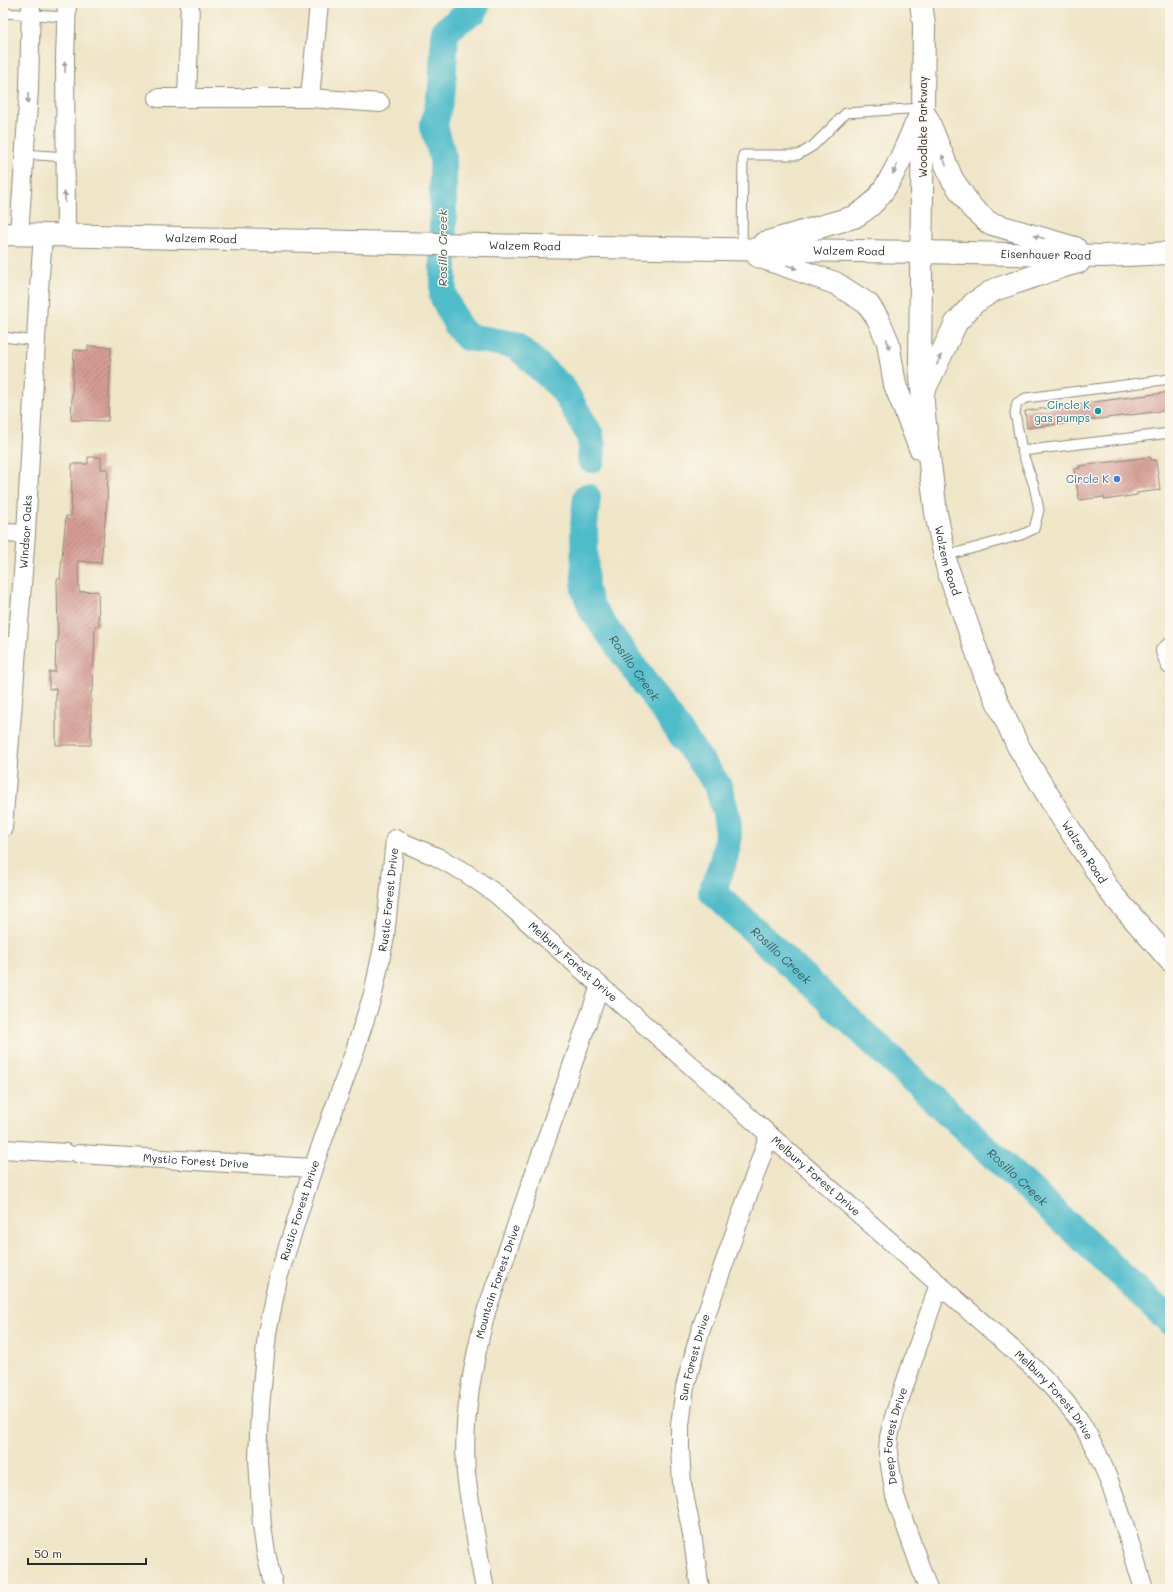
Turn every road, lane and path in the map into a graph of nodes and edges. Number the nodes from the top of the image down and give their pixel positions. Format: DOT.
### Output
graph roads {
  1 [pos="190,3"];
  2 [pos="319,3"];
  3 [pos="921,3"];
  4 [pos="31,9"];
  5 [pos="66,10"];
  6 [pos="3,13"];
  7 [pos="158,98"];
  8 [pos="187,98"];
  9 [pos="310,98"];
  10 [pos="380,103"];
  11 [pos="923,108"];
  12 [pos="24,154"];
  13 [pos="65,157"];
  14 [pos="11,234"];
  15 [pos="43,236"];
  16 [pos="66,236"];
  17 [pos="742,250"];
  18 [pos="922,252"];
  19 [pos="1170,253"];
  20 [pos="1103,256"];
  21 [pos="3,337"];
  22 [pos="36,341"];
  23 [pos="1170,379"];
  24 [pos="922,396"];
  25 [pos="1170,433"];
  26 [pos="1022,451"];
  27 [pos="931,476"];
  28 [pos="3,533"];
  29 [pos="26,534"];
  30 [pos="945,556"];
  31 [pos="3,828"];
  32 [pos="395,839"];
  33 [pos="1170,960"];
  34 [pos="600,986"];
  35 [pos="769,1135"];
  36 [pos="3,1149"];
  37 [pos="313,1168"];
  38 [pos="939,1284"];
  39 [pos="274,1589"];
  40 [pos="485,1589"];
  41 [pos="700,1589"];
  42 [pos="928,1589"];
  43 [pos="1144,1589"];
  1 -- 8 [label="street"];
  2 -- 9 [label="street"];
  3 -- 11 [label="main road, Woodlake Parkway"];
  4 -- 5 [label="lane"];
  4 -- 6 [label="lane"];
  4 -- 12 [label="street, one-way"];
  13 -- 5 [label="street, one-way"];
  7 -- 8 [label="street"];
  8 -- 9 [label="street"];
  9 -- 10 [label="street"];
  11 -- 17 [label="main road, one-way"];
  11 -- 17 [label="lane"];
  11 -- 18 [label="main road, Woodlake Parkway"];
  20 -- 11 [label="main road, one-way"];
  12 -- 13 [label="lane"];
  12 -- 14 [label="street"];
  16 -- 13 [label="street, one-way"];
  14 -- 15 [label="main road, Walzem Road"];
  15 -- 16 [label="main road, Walzem Road"];
  15 -- 22 [label="street, Windsor Oaks"];
  16 -- 17 [label="main road, Walzem Road"];
  17 -- 18 [label="main road, Walzem Road"];
  17 -- 27 [label="main road, one-way"];
  18 -- 20 [label="main road, Eisenhauer Road"];
  18 -- 24 [label="main road, Walzem Road"];
  19 -- 20 [label="main road, Eisenhauer Road"];
  24 -- 20 [label="main road, one-way"];
  21 -- 22 [label="lane"];
  22 -- 29 [label="street, Windsor Oaks"];
  23 -- 26 [label="lane"];
  24 -- 27 [label="main road, Walzem Road"];
  25 -- 26 [label="lane"];
  26 -- 30 [label="lane"];
  27 -- 30 [label="main road, Walzem Road"];
  28 -- 29 [label="street"];
  29 -- 31 [label="street, Windsor Oaks"];
  30 -- 33 [label="main road, Walzem Road"];
  32 -- 34 [label="street, Melbury Forest Drive"];
  32 -- 37 [label="street, Rustic Forest Drive"];
  34 -- 35 [label="street, Melbury Forest Drive"];
  34 -- 40 [label="street, Mountain Forest Drive"];
  35 -- 38 [label="street, Melbury Forest Drive"];
  35 -- 41 [label="street, Sun Forest Drive"];
  36 -- 37 [label="street, Mystic Forest Drive"];
  37 -- 39 [label="street, Rustic Forest Drive"];
  38 -- 42 [label="street, Deep Forest Drive"];
  38 -- 43 [label="street, Melbury Forest Drive"];
}
